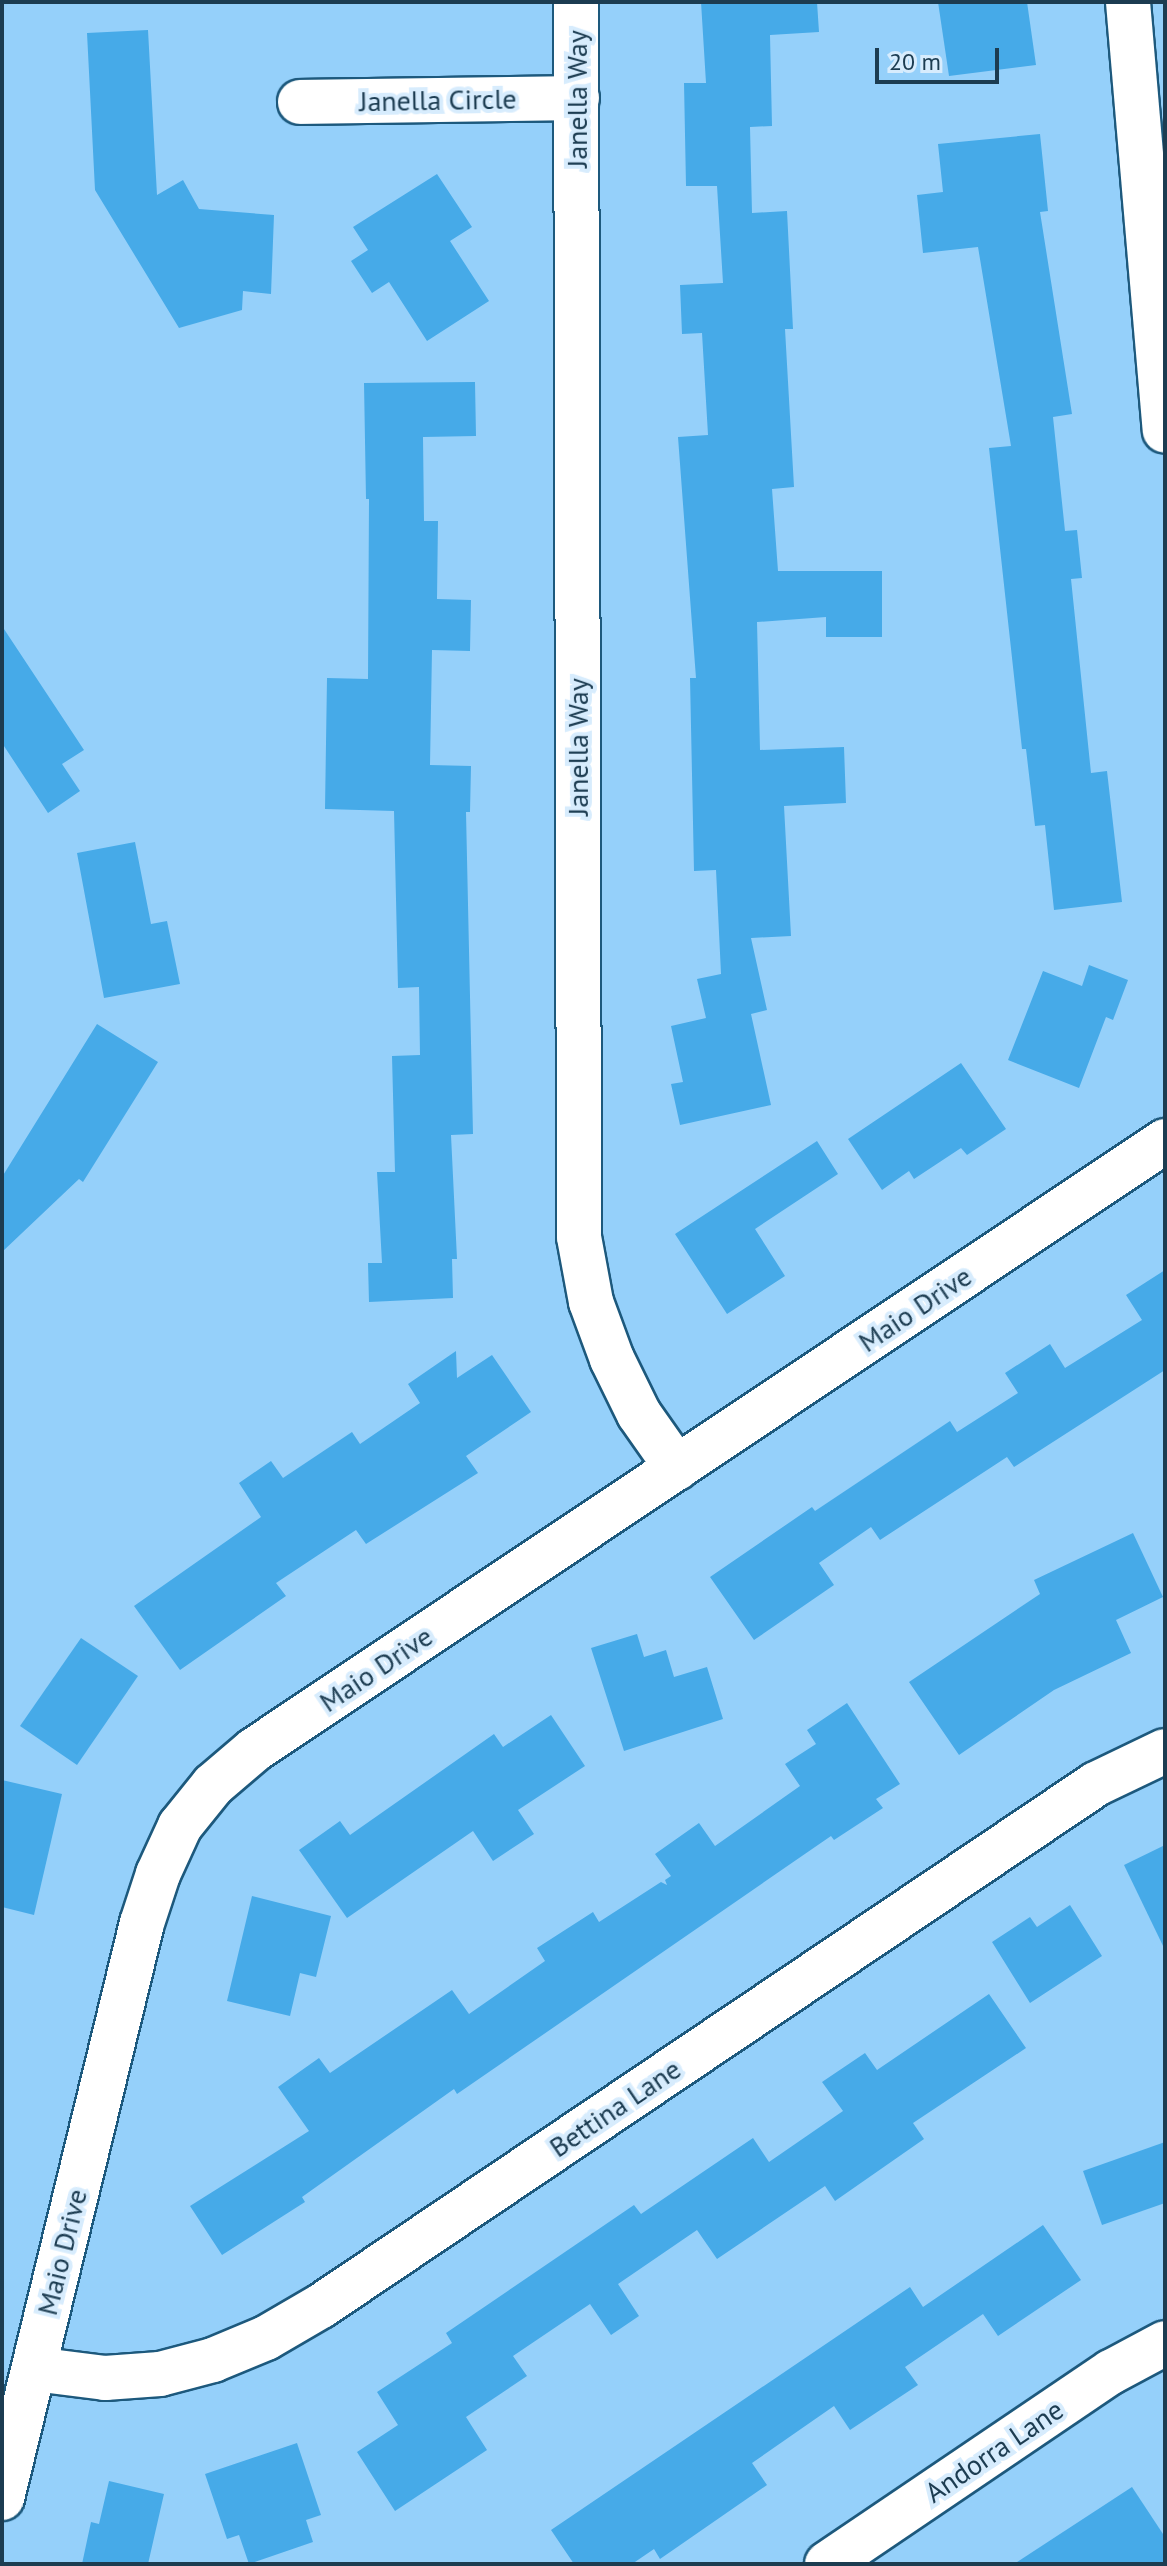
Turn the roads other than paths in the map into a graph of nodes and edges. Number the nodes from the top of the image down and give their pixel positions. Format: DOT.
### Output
graph roads {
  1 [pos="576,2"];
  2 [pos="1128,2"];
  3 [pos="577,98"];
  4 [pos="300,102"];
  5 [pos="1165,430"];
  6 [pos="1165,1141"];
  7 [pos="677,1468"];
  8 [pos="1165,1751"];
  9 [pos="1165,2343"];
  10 [pos="34,2369"];
  11 [pos="2,2498"];
  12 [pos="827,2564"];
  1 -- 3 [label="street, Janella Way"];
  2 -- 5 [label="street"];
  3 -- 4 [label="street, Janella Circle"];
  3 -- 7 [label="street, Janella Way"];
  6 -- 7 [label="street, Maio Drive"];
  7 -- 10 [label="street, Maio Drive"];
  8 -- 10 [label="street, Bettina Lane"];
  9 -- 12 [label="street, Andorra Lane"];
  10 -- 11 [label="street, Maio Drive"];
}
